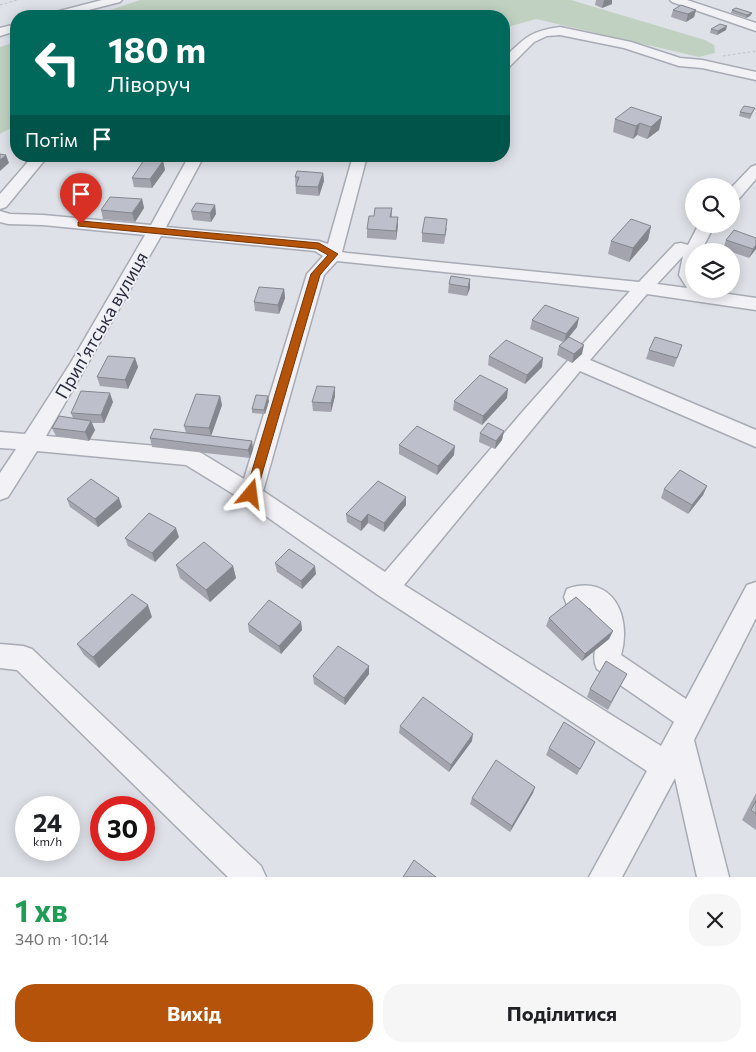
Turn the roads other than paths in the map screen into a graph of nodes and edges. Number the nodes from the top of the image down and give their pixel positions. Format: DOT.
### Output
graph roads {
  1 [pos="116,0"];
  2 [pos="676,0"];
  3 [pos="76,10"];
  4 [pos="756,27"];
  5 [pos="530,39"];
  6 [pos="514,40"];
  7 [pos="510,60"];
  8 [pos="756,76"];
  9 [pos="36,162"];
  10 [pos="194,162"];
  11 [pos="358,162"];
  12 [pos="756,170"];
  13 [pos="740,188"];
  14 [pos="0,204"];
  15 [pos="0,216"];
  16 [pos="156,231"];
  17 [pos="681,248"];
  18 [pos="333,254"];
  19 [pos="642,288"];
  20 [pos="685,290"];
  21 [pos="730,298"];
  22 [pos="756,304"];
  23 [pos="577,362"];
  24 [pos="0,440"];
  25 [pos="756,440"];
  26 [pos="32,443"];
  27 [pos="0,490"];
  28 [pos="251,494"];
  29 [pos="387,587"];
  30 [pos="756,593"];
  31 [pos="576,597"];
  32 [pos="0,656"];
  33 [pos="685,728"];
  34 [pos="666,766"];
  35 [pos="250,877"];
  36 [pos="605,877"];
  37 [pos="713,877"];
  1 -- 3 [label="street"];
  2 -- 4 [label="street"];
  5 -- 6 [label="street"];
  5 -- 7 [label="street"];
  5 -- 8 [label="street"];
  9 -- 14 [label="street"];
  10 -- 16 [label="street, Прип’ятська вулиця"];
  11 -- 18 [label="street"];
  12 -- 13 [label="street"];
  15 -- 16 [label="street"];
  16 -- 18 [label="street"];
  16 -- 26 [label="street, Прип’ятська вулиця"];
  17 -- 19 [label="street"];
  18 -- 19 [label="street"];
  18 -- 28 [label="street"];
  19 -- 20 [label="street"];
  19 -- 23 [label="street"];
  21 -- 22 [label="street"];
  23 -- 25 [label="street"];
  23 -- 29 [label="street"];
  24 -- 26 [label="street"];
  26 -- 27 [label="street, Прип’ятська вулиця"];
  26 -- 28 [label="street"];
  28 -- 29 [label="street"];
  29 -- 34 [label="street"];
  30 -- 33 [label="street"];
  31 -- 33 [label="street"];
  32 -- 35 [label="street"];
  33 -- 34 [label="street"];
  33 -- 37 [label="street"];
  34 -- 36 [label="street"];
}
